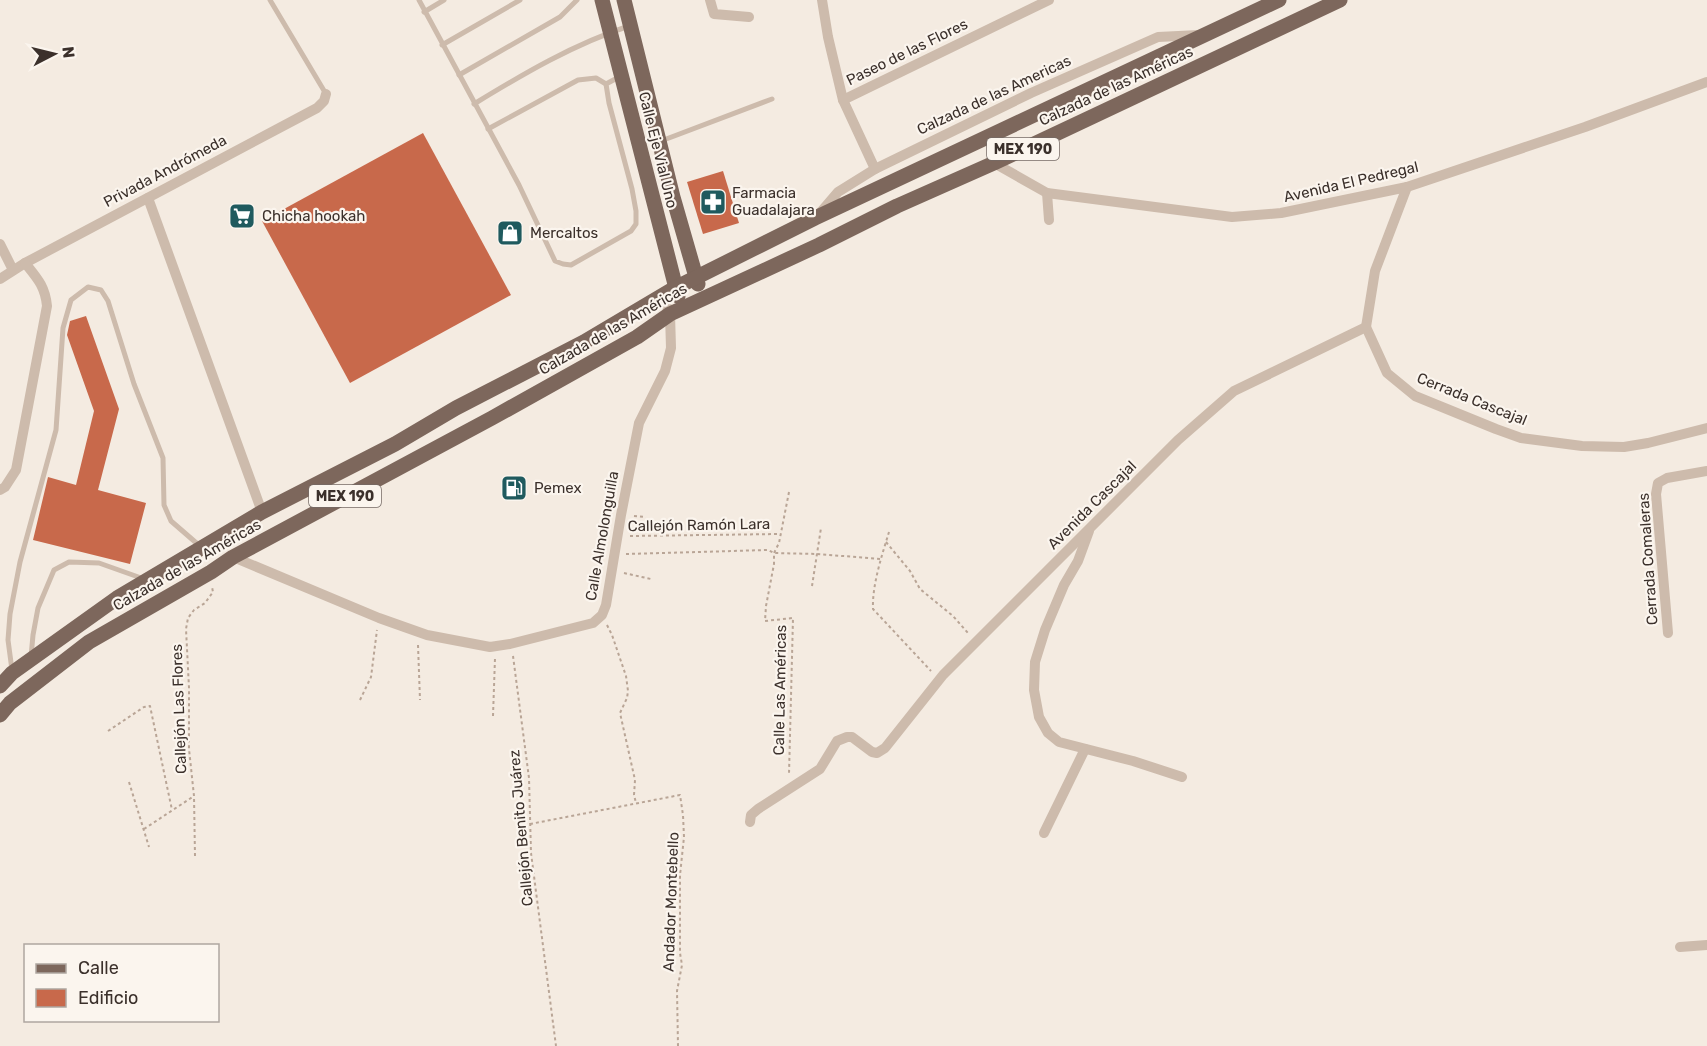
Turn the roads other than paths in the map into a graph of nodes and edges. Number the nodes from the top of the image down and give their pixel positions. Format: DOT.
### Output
graph roads {
  1 [pos="270,0"];
  2 [pos="418,0"];
  3 [pos="444,0"];
  4 [pos="520,0"];
  5 [pos="577,0"];
  6 [pos="602,0"];
  7 [pos="624,0"];
  8 [pos="710,0"];
  9 [pos="822,0"];
  10 [pos="1049,0"];
  11 [pos="1279,0"];
  12 [pos="1340,0"];
  13 [pos="424,12"];
  14 [pos="749,17"];
  15 [pos="630,25"];
  16 [pos="609,32"];
  17 [pos="1203,35"];
  18 [pos="442,45"];
  19 [pos="459,75"];
  20 [pos="621,75"];
  21 [pos="1707,82"];
  22 [pos="606,84"];
  23 [pos="326,94"];
  24 [pos="772,99"];
  25 [pos="843,100"];
  26 [pos="474,104"];
  27 [pos="488,129"];
  28 [pos="659,142"];
  29 [pos="994,163"];
  30 [pos="875,169"];
  31 [pos="1407,187"];
  32 [pos="1047,193"];
  33 [pos="148,198"];
  34 [pos="815,218"];
  35 [pos="1049,220"];
  36 [pos="0,244"];
  37 [pos="25,263"];
  38 [pos="13,270"];
  39 [pos="695,278"];
  40 [pos="0,279"];
  41 [pos="669,292"];
  42 [pos="705,298"];
  43 [pos="676,311"];
  44 [pos="1366,327"];
  45 [pos="1707,428"];
  46 [pos="1707,471"];
  47 [pos="0,490"];
  48 [pos="262,512"];
  49 [pos="1090,528"];
  50 [pos="202,549"];
  51 [pos="233,557"];
  52 [pos="148,581"];
  53 [pos="1668,633"];
  54 [pos="30,659"];
  55 [pos="12,673"];
  56 [pos="0,686"];
  57 [pos="0,715"];
  58 [pos="1085,749"];
  59 [pos="1182,777"];
  60 [pos="750,822"];
  61 [pos="1044,833"];
  62 [pos="1707,945"];
  63 [pos="1680,947"];
  1 -- 23 [label="lane"];
  2 -- 13 [label="lane"];
  3 -- 13 [label="lane"];
  4 -- 18 [label="lane"];
  5 -- 19 [label="lane"];
  6 -- 16 [label="main road, Calle Eje Vial Uno"];
  7 -- 15 [label="main road, Calle Eje Vial Uno"];
  8 -- 14 [label="street"];
  9 -- 25 [label="street"];
  10 -- 25 [label="street, Paseo de las Flores"];
  11 -- 17 [label="main road, Calzada de las Américas / MEX 190"];
  12 -- 29 [label="main road, Calzada de las Américas / MEX 190"];
  13 -- 18 [label="lane"];
  15 -- 16 [label="lane"];
  15 -- 28 [label="main road, Calle Eje Vial Uno"];
  16 -- 20 [label="main road, Calle Eje Vial Uno"];
  16 -- 26 [label="lane"];
  17 -- 30 [label="street, Calzada de las Americas"];
  17 -- 34 [label="main road, Calzada de las Américas / MEX 190"];
  18 -- 19 [label="lane"];
  19 -- 26 [label="lane"];
  20 -- 22 [label="lane"];
  20 -- 41 [label="main road, Calle Eje Vial Uno"];
  21 -- 31 [label="street, Avenida El Pedregal"];
  22 -- 27 [label="lane"];
  22 -- 27 [label="lane"];
  23 -- 33 [label="street, Privada Andrómeda"];
  24 -- 28 [label="lane"];
  25 -- 30 [label="street"];
  26 -- 27 [label="lane"];
  28 -- 39 [label="main road, Calle Eje Vial Uno"];
  29 -- 32 [label="street, Avenida El Pedregal"];
  29 -- 42 [label="main road, Calzada de las Américas / MEX 190"];
  30 -- 34 [label="street, Calzada de las Americas"];
  31 -- 32 [label="street, Avenida El Pedregal"];
  31 -- 44 [label="street"];
  32 -- 35 [label="street"];
  33 -- 37 [label="street, Privada Andrómeda"];
  33 -- 48 [label="street"];
  34 -- 39 [label="main road, Calzada de las Américas / MEX 190"];
  36 -- 38 [label="street"];
  37 -- 38 [label="street, Privada Andrómeda"];
  37 -- 47 [label="street"];
  38 -- 40 [label="street, Privada Andrómeda"];
  39 -- 41 [label="main road, Calzada de las Américas / MEX 190"];
  39 -- 42 [label="main road, Calle Eje Vial Uno"];
  41 -- 43 [label="main road, Calle Eje Vial Uno"];
  41 -- 48 [label="main road, Calzada de las Américas / MEX 190"];
  42 -- 43 [label="main road, Calzada de las Américas / MEX 190"];
  43 -- 51 [label="main road, Calzada de las Américas / MEX 190"];
  43 -- 51 [label="street, Calle Almolonguilla"];
  44 -- 45 [label="street, Cerrada Cascajal"];
  44 -- 49 [label="street, Avenida Cascajal"];
  46 -- 53 [label="street, Cerrada Comaleras"];
  48 -- 50 [label="main road, Calzada de las Américas / MEX 190"];
  49 -- 58 [label="street"];
  49 -- 60 [label="street, Avenida Cascajal"];
  50 -- 52 [label="main road, Calzada de las Américas / MEX 190"];
  50 -- 55 [label="lane"];
  51 -- 57 [label="main road, Calzada de las Américas / MEX 190"];
  52 -- 54 [label="main road, Calzada de las Américas / MEX 190"];
  52 -- 54 [label="lane"];
  54 -- 55 [label="main road, Calzada de las Américas / MEX 190"];
  55 -- 56 [label="main road, Calzada de las Américas / MEX 190"];
  58 -- 59 [label="street"];
  58 -- 61 [label="street"];
  62 -- 63 [label="street"];
}
